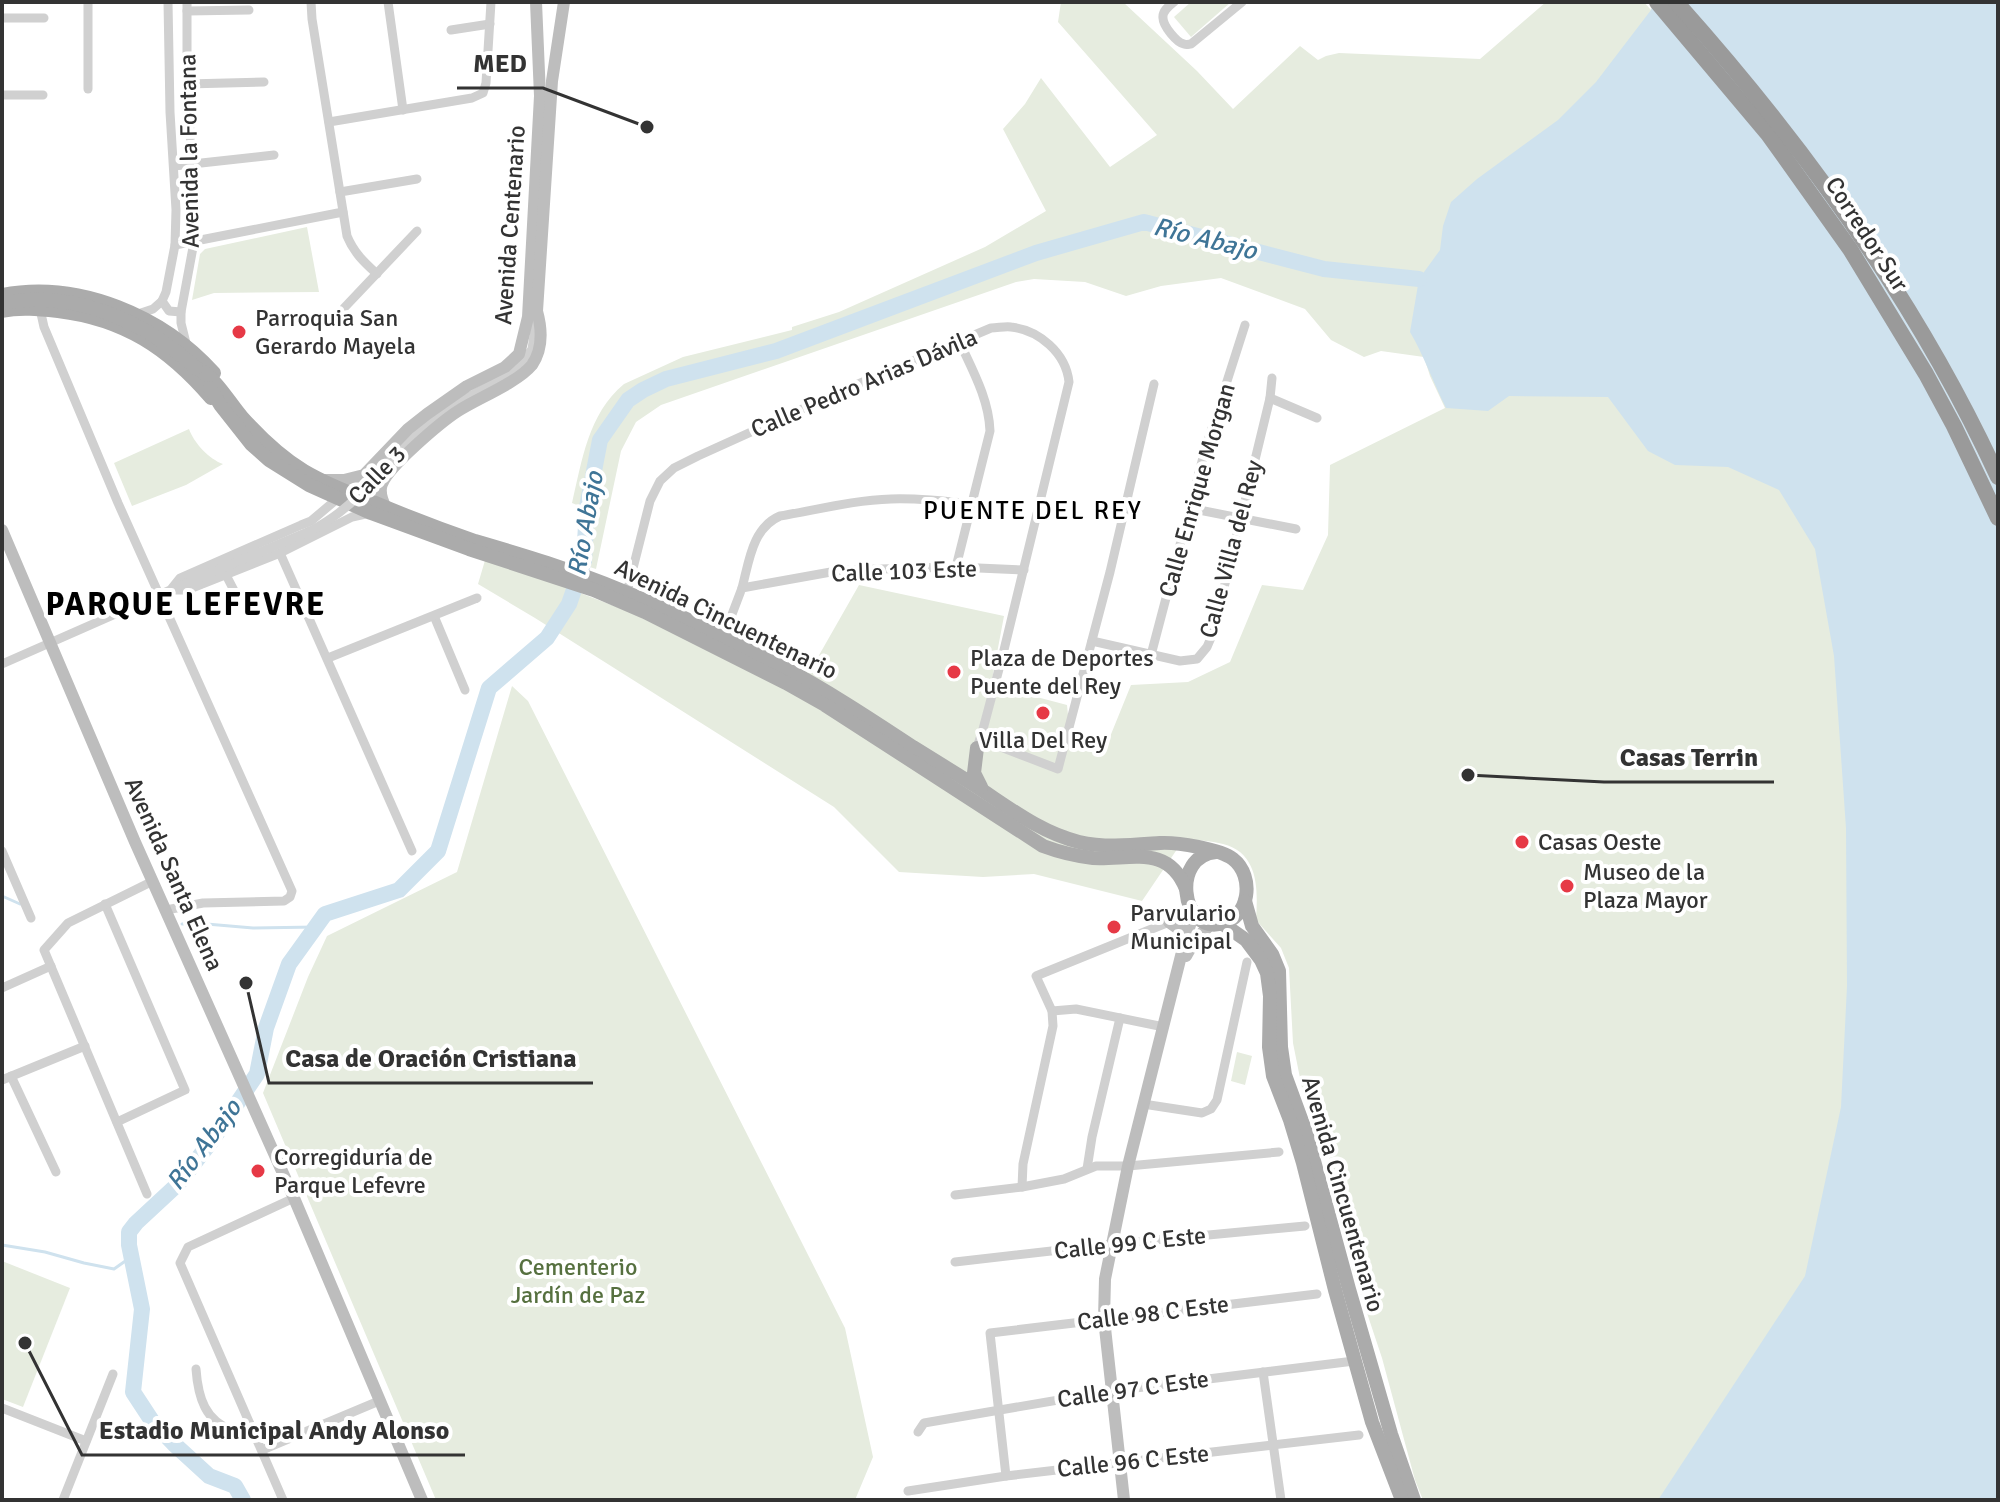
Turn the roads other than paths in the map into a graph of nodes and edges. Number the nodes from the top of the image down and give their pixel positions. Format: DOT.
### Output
graph roads {
  1 [pos="88,2"];
  2 [pos="168,2"];
  3 [pos="311,2"];
  4 [pos="388,2"];
  5 [pos="491,2"];
  6 [pos="536,2"];
  7 [pos="1174,2"];
  8 [pos="1242,2"];
  9 [pos="1657,2"];
  10 [pos="1676,2"];
  11 [pos="563,3"];
  12 [pos="187,6"];
  13 [pos="249,10"];
  14 [pos="2,18"];
  15 [pos="44,18"];
  16 [pos="490,24"];
  17 [pos="451,30"];
  18 [pos="264,82"];
  19 [pos="187,84"];
  20 [pos="88,89"];
  21 [pos="2,95"];
  22 [pos="43,95"];
  23 [pos="403,110"];
  24 [pos="329,122"];
  25 [pos="274,155"];
  26 [pos="192,164"];
  27 [pos="174,166"];
  28 [pos="417,179"];
  29 [pos="340,192"];
  30 [pos="343,212"];
  31 [pos="417,231"];
  32 [pos="194,242"];
  33 [pos="175,245"];
  34 [pos="377,274"];
  35 [pos="49,293"];
  36 [pos="2,295"];
  37 [pos="162,301"];
  38 [pos="2,303"];
  39 [pos="344,308"];
  40 [pos="40,309"];
  41 [pos="2,311"];
  42 [pos="537,311"];
  43 [pos="181,312"];
  44 [pos="135,315"];
  45 [pos="1245,325"];
  46 [pos="960,343"];
  47 [pos="187,347"];
  48 [pos="1272,378"];
  49 [pos="1154,384"];
  50 [pos="1270,398"];
  51 [pos="224,401"];
  52 [pos="1317,418"];
  53 [pos="364,475"];
  54 [pos="1998,477"];
  55 [pos="323,480"];
  56 [pos="382,483"];
  57 [pos="337,499"];
  58 [pos="971,504"];
  59 [pos="386,508"];
  60 [pos="1189,508"];
  61 [pos="371,513"];
  62 [pos="1240,517"];
  63 [pos="1998,518"];
  64 [pos="1296,529"];
  65 [pos="2,530"];
  66 [pos="280,553"];
  67 [pos="956,567"];
  68 [pos="1024,570"];
  69 [pos="226,575"];
  70 [pos="571,577"];
  71 [pos="596,585"];
  72 [pos="742,588"];
  73 [pos="170,590"];
  74 [pos="627,592"];
  75 [pos="160,595"];
  76 [pos="477,598"];
  77 [pos="240,602"];
  78 [pos="434,616"];
  79 [pos="726,633"];
  80 [pos="1092,641"];
  81 [pos="51,643"];
  82 [pos="1151,655"];
  83 [pos="328,658"];
  84 [pos="810,663"];
  85 [pos="2,664"];
  86 [pos="465,690"];
  87 [pos="977,748"];
  88 [pos="941,764"];
  89 [pos="965,779"];
  90 [pos="984,791"];
  91 [pos="2,851"];
  92 [pos="412,851"];
  93 [pos="1059,852"];
  94 [pos="1216,852"];
  95 [pos="153,881"];
  96 [pos="1186,890"];
  97 [pos="1245,901"];
  98 [pos="105,904"];
  99 [pos="166,910"];
  100 [pos="1192,911"];
  101 [pos="31,918"];
  102 [pos="1169,922"];
  103 [pos="1216,924"];
  104 [pos="1185,940"];
  105 [pos="1247,962"];
  106 [pos="51,966"];
  107 [pos="1177,973"];
  108 [pos="2,988"];
  109 [pos="1052,1011"];
  110 [pos="1120,1018"];
  111 [pos="1164,1027"];
  112 [pos="85,1046"];
  113 [pos="7,1078"];
  114 [pos="1143,1104"];
  115 [pos="117,1122"];
  116 [pos="1279,1152"];
  117 [pos="1128,1166"];
  118 [pos="1087,1169"];
  119 [pos="56,1172"];
  120 [pos="1022,1187"];
  121 [pos="147,1194"];
  122 [pos="955,1195"];
  123 [pos="294,1198"];
  124 [pos="1305,1226"];
  125 [pos="1113,1244"];
  126 [pos="955,1262"];
  127 [pos="1317,1294"];
  128 [pos="1104,1319"];
  129 [pos="1354,1361"];
  130 [pos="196,1369"];
  131 [pos="1263,1372"];
  132 [pos="113,1374"];
  133 [pos="1111,1391"];
  134 [pos="379,1401"];
  135 [pos="2,1408"];
  136 [pos="999,1410"];
  137 [pos="250,1424"];
  138 [pos="918,1432"];
  139 [pos="1359,1435"];
  140 [pos="86,1441"];
  141 [pos="1273,1446"];
  142 [pos="262,1450"];
  143 [pos="1119,1462"];
  144 [pos="1006,1476"];
  145 [pos="908,1491"];
  146 [pos="63,1500"];
  147 [pos="283,1500"];
  148 [pos="422,1500"];
  149 [pos="1124,1500"];
  150 [pos="1281,1500"];
  151 [pos="1402,1500"];
  152 [pos="1414,1500"];
  1 -- 20 [label="street"];
  2 -- 27 [label="street, Avenida la Fontana"];
  3 -- 24 [label="street"];
  4 -- 23 [label="street"];
  5 -- 16 [label="street"];
  6 -- 53 [label="street, Avenida Centenario"];
  7 -- 8 [label="street"];
  9 -- 63 [label="highway, Corredor Sur"];
  10 -- 54 [label="highway, Corredor Sur"];
  11 -- 42 [label="street, Avenida Centenario"];
  12 -- 13 [label="street"];
  12 -- 19 [label="street, Avenida la Fontana"];
  14 -- 15 [label="street"];
  16 -- 17 [label="street"];
  16 -- 23 [label="street"];
  18 -- 19 [label="street"];
  19 -- 26 [label="street, Avenida la Fontana"];
  21 -- 22 [label="street"];
  23 -- 24 [label="street"];
  24 -- 29 [label="street"];
  25 -- 26 [label="street"];
  26 -- 27 [label="street"];
  26 -- 32 [label="street, Avenida la Fontana"];
  27 -- 33 [label="street, Avenida la Fontana"];
  28 -- 29 [label="street"];
  29 -- 30 [label="street"];
  30 -- 32 [label="street"];
  30 -- 34 [label="street"];
  31 -- 34 [label="street"];
  32 -- 33 [label="street"];
  32 -- 43 [label="street, Avenida la Fontana"];
  33 -- 37 [label="street, Avenida la Fontana"];
  34 -- 39 [label="street"];
  35 -- 36 [label="main road, Avenida Cincuentenario"];
  35 -- 40 [label="main road"];
  35 -- 44 [label="main road, Avenida Cincuentenario"];
  37 -- 43 [label="street"];
  37 -- 44 [label="street"];
  38 -- 51 [label="main road, Avenida Cincuentenario, bridge"];
  40 -- 41 [label="main road, Avenida Cincuentenario"];
  40 -- 51 [label="main road, Avenida Cincuentenario"];
  40 -- 75 [label="street"];
  42 -- 56 [label="street, Avenida Centenario"];
  42 -- 73 [label="street, Calle 3, bridge"];
  43 -- 47 [label="street, Avenida la Fontana"];
  44 -- 47 [label="main road, Avenida Cincuentenario"];
  45 -- 60 [label="street, Calle Enrique Morgan"];
  46 -- 58 [label="street"];
  46 -- 68 [label="street, Calle Pedro Arias Dávila"];
  46 -- 74 [label="street, Calle Pedro Arias Dávila"];
  47 -- 51 [label="main road, Avenida Cincuentenario"];
  48 -- 50 [label="street, Calle Villa del Rey"];
  49 -- 80 [label="street"];
  50 -- 52 [label="street"];
  50 -- 62 [label="street, Calle Villa del Rey"];
  51 -- 55 [label="main road, Avenida Cincuentenario"];
  51 -- 57 [label="main road, Avenida Cincuentenario"];
  53 -- 55 [label="street"];
  53 -- 56 [label="street"];
  55 -- 59 [label="main road, Avenida Cincuentenario"];
  56 -- 59 [label="street"];
  57 -- 61 [label="main road, Avenida Cincuentenario"];
  57 -- 73 [label="street, Calle 3"];
  58 -- 67 [label="street"];
  58 -- 72 [label="street"];
  59 -- 70 [label="main road, Avenida Cincuentenario"];
  60 -- 62 [label="street"];
  60 -- 82 [label="street, Calle Enrique Morgan"];
  61 -- 66 [label="street, Calle 3"];
  61 -- 70 [label="main road, Avenida Cincuentenario"];
  62 -- 64 [label="street"];
  62 -- 82 [label="street, Calle Villa del Rey"];
  65 -- 81 [label="street, Avenida Santa Elena"];
  66 -- 69 [label="street, Calle 3"];
  66 -- 83 [label="street"];
  67 -- 68 [label="street, Calle 103 Este"];
  67 -- 72 [label="street, Calle 103 Este"];
  68 -- 87 [label="street, Calle Pedro Arias Dávila"];
  69 -- 73 [label="street, Calle 3"];
  69 -- 77 [label="street"];
  70 -- 71 [label="main road, Avenida Cincuentenario"];
  71 -- 74 [label="main road, Avenida Cincuentenario"];
  71 -- 93 [label="main road, Avenida Cincuentenario"];
  72 -- 79 [label="street"];
  73 -- 75 [label="street, Calle 3"];
  74 -- 79 [label="main road, Avenida Cincuentenario"];
  75 -- 81 [label="street, Calle 3"];
  75 -- 99 [label="street"];
  76 -- 78 [label="street"];
  78 -- 83 [label="street"];
  78 -- 86 [label="street"];
  79 -- 84 [label="street"];
  79 -- 88 [label="main road, Avenida Cincuentenario"];
  80 -- 82 [label="street, Calle Villa del Rey"];
  80 -- 87 [label="street"];
  81 -- 85 [label="street, Calle 3"];
  81 -- 95 [label="street, Avenida Santa Elena"];
  83 -- 92 [label="street"];
  87 -- 88 [label="main road"];
  87 -- 89 [label="street, Calle Pedro Arias Dávila"];
  87 -- 90 [label="main road"];
  88 -- 89 [label="main road, Avenida Cincuentenario"];
  89 -- 90 [label="main road, Avenida Cincuentenario"];
  89 -- 93 [label="main road"];
  90 -- 94 [label="main road, Avenida Cincuentenario"];
  91 -- 101 [label="street"];
  93 -- 96 [label="main road, Avenida Cincuentenario"];
  94 -- 96 [label="main road"];
  94 -- 97 [label="main road"];
  95 -- 98 [label="street"];
  95 -- 99 [label="street, Avenida Santa Elena"];
  96 -- 100 [label="main road"];
  97 -- 103 [label="main road"];
  97 -- 152 [label="main road, Avenida Cincuentenario"];
  98 -- 106 [label="street"];
  98 -- 115 [label="street"];
  99 -- 123 [label="street, Avenida Santa Elena"];
  100 -- 102 [label="street"];
  100 -- 103 [label="main road"];
  100 -- 104 [label="street"];
  102 -- 104 [label="street"];
  102 -- 109 [label="street"];
  103 -- 107 [label="street"];
  103 -- 129 [label="main road, Avenida Cincuentenario"];
  104 -- 107 [label="street"];
  105 -- 114 [label="street"];
  106 -- 108 [label="street"];
  106 -- 112 [label="street"];
  107 -- 111 [label="street"];
  109 -- 110 [label="street"];
  109 -- 120 [label="street"];
  110 -- 111 [label="street"];
  110 -- 118 [label="street"];
  111 -- 114 [label="street"];
  112 -- 113 [label="street"];
  112 -- 115 [label="street"];
  113 -- 119 [label="street"];
  114 -- 117 [label="street"];
  115 -- 121 [label="street"];
  116 -- 117 [label="street"];
  117 -- 118 [label="street"];
  117 -- 125 [label="street"];
  118 -- 120 [label="street"];
  120 -- 122 [label="street"];
  123 -- 134 [label="street, Avenida Santa Elena"];
  123 -- 137 [label="street"];
  124 -- 125 [label="street, Calle 99 C Este"];
  125 -- 126 [label="street, Calle 99 C Este"];
  125 -- 128 [label="street"];
  127 -- 128 [label="street, Calle 98 C Este"];
  128 -- 133 [label="street"];
  128 -- 136 [label="street, Calle 98 C Este"];
  129 -- 131 [label="street, Calle 97 C Este"];
  129 -- 151 [label="main road, Avenida Cincuentenario"];
  130 -- 137 [label="street"];
  131 -- 133 [label="street, Calle 97 C Este"];
  131 -- 141 [label="street"];
  132 -- 140 [label="street"];
  133 -- 136 [label="street, Calle 97 C Este"];
  133 -- 143 [label="street"];
  134 -- 142 [label="street"];
  134 -- 148 [label="street, Avenida Santa Elena"];
  135 -- 140 [label="street"];
  136 -- 138 [label="street, Calle 97 C Este"];
  136 -- 144 [label="street"];
  137 -- 142 [label="street"];
  139 -- 141 [label="street, Calle 96 C Este"];
  140 -- 146 [label="street"];
  141 -- 143 [label="street, Calle 96 C Este"];
  141 -- 150 [label="street"];
  142 -- 147 [label="street"];
  143 -- 144 [label="street, Calle 96 C Este"];
  143 -- 149 [label="street"];
  144 -- 145 [label="street, Calle 96 C Este"];
}
